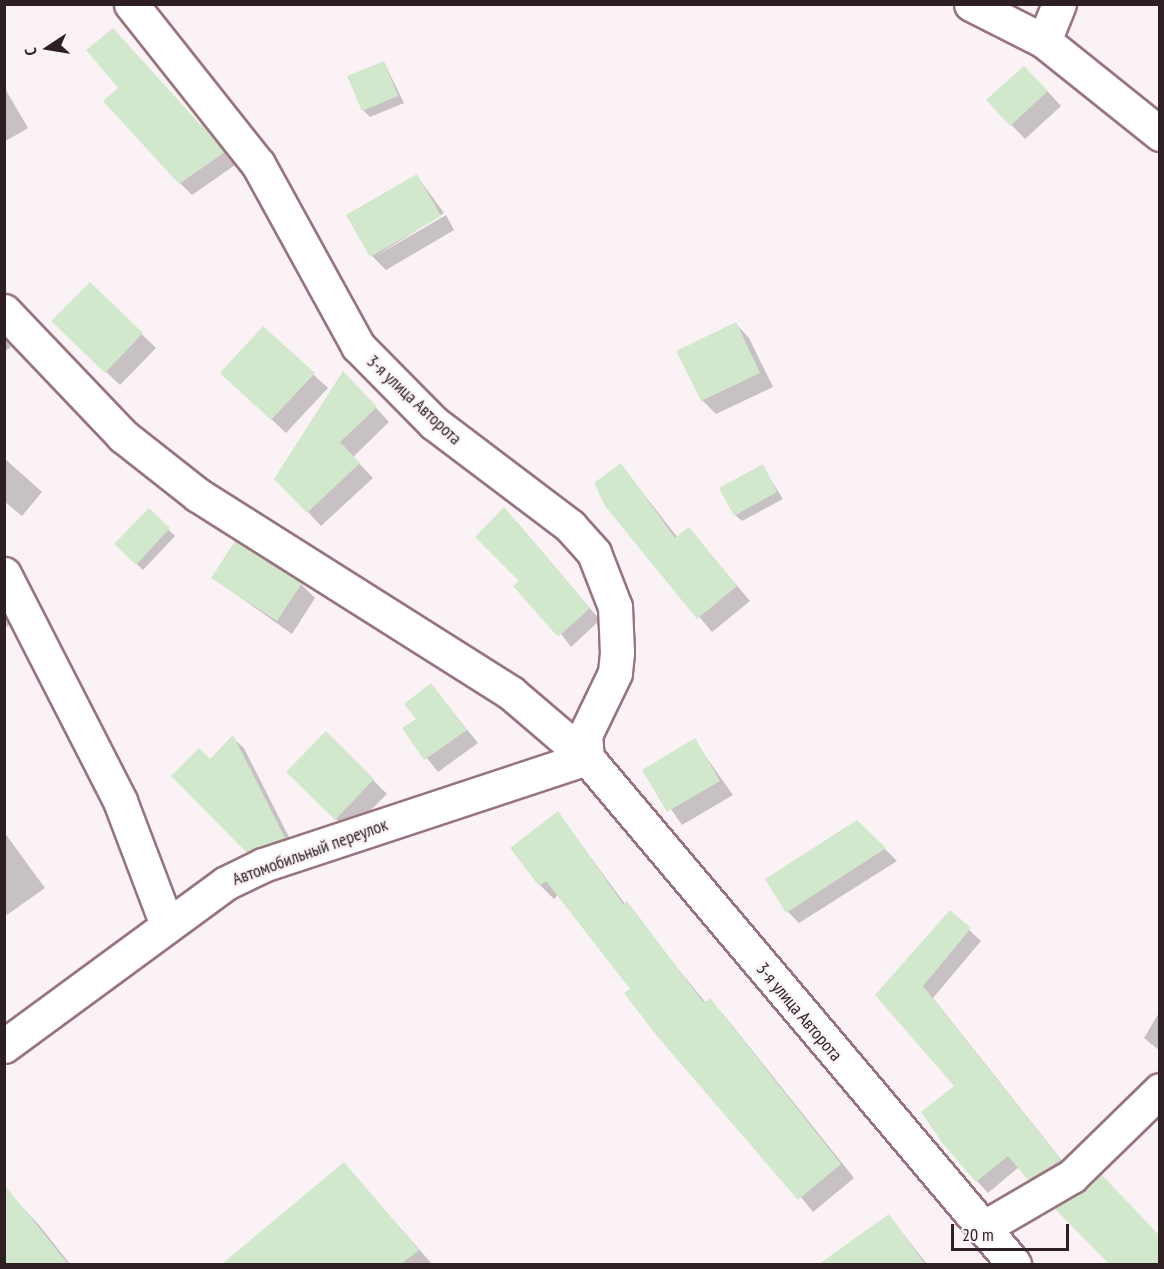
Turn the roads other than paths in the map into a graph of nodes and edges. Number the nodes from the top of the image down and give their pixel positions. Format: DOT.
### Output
graph roads {
  1 [pos="131,4"];
  2 [pos="971,4"];
  3 [pos="1059,4"];
  4 [pos="1044,41"];
  5 [pos="1160,134"];
  6 [pos="4,311"];
  7 [pos="4,574"];
  8 [pos="587,758"];
  9 [pos="166,922"];
  10 [pos="4,1046"];
  11 [pos="1160,1090"];
  12 [pos="983,1228"];
  13 [pos="1014,1264"];
  1 -- 8 [label="street, 3-я улица Авторота"];
  2 -- 4 [label="street"];
  3 -- 4 [label="street"];
  4 -- 5 [label="street"];
  6 -- 8 [label="street, 3-я улица Авторота"];
  7 -- 9 [label="street"];
  8 -- 9 [label="street, Автомобильный переулок"];
  8 -- 12 [label="street, 3-я улица Авторота"];
  9 -- 10 [label="street, Автомобильный переулок"];
  11 -- 12 [label="street"];
  12 -- 13 [label="street, 3-я улица Авторота"];
}
